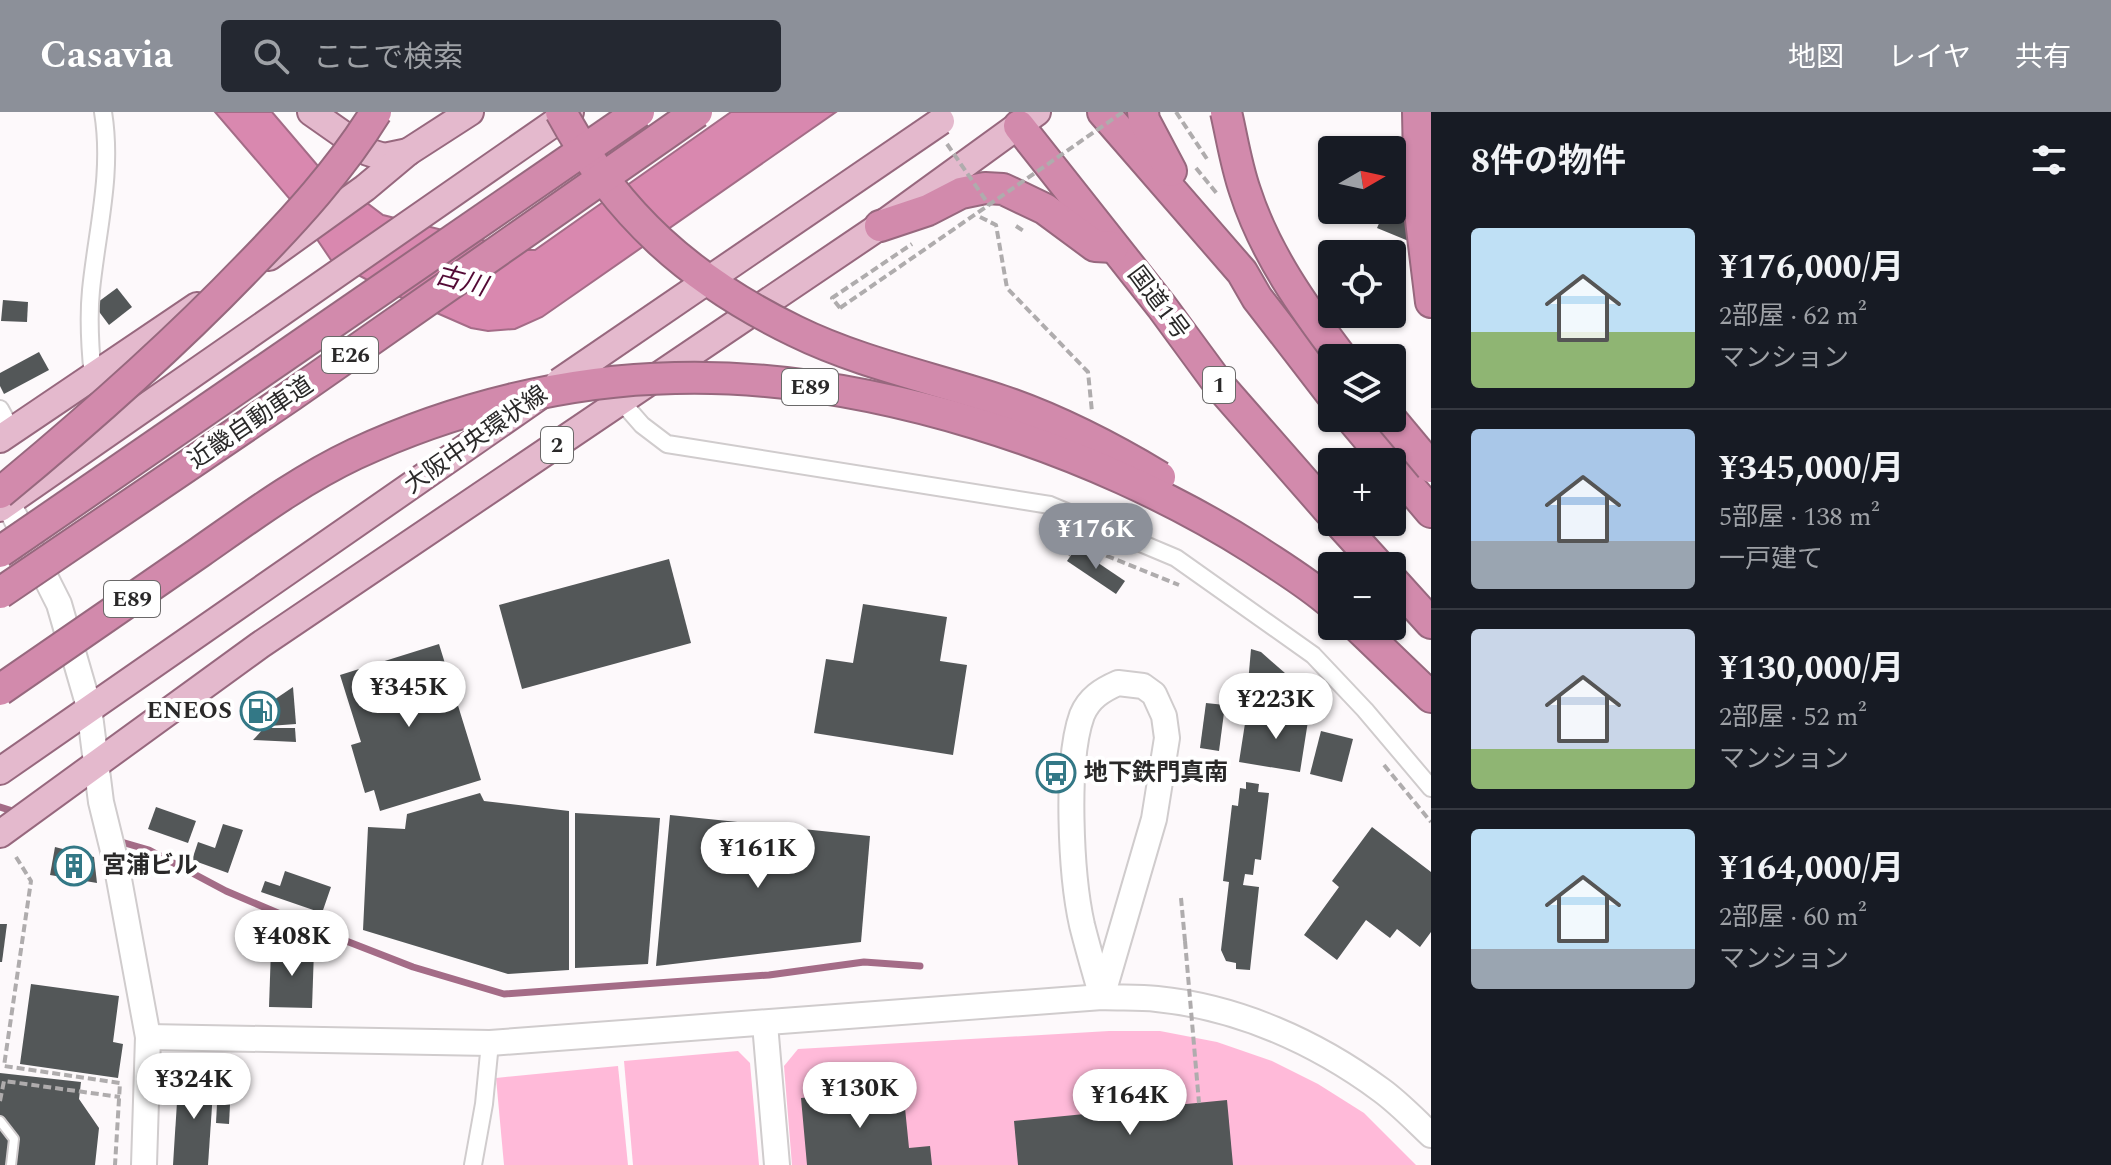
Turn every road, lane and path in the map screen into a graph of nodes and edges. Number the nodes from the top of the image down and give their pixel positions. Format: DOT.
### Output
graph roads {
  1 [pos="103,112"];
  2 [pos="311,112"];
  3 [pos="376,112"];
  4 [pos="470,112"];
  5 [pos="561,112"];
  6 [pos="570,112"];
  7 [pos="639,112"];
  8 [pos="697,112"];
  9 [pos="954,112"];
  10 [pos="1103,112"];
  11 [pos="1123,112"];
  12 [pos="1143,112"];
  13 [pos="1176,112"];
  14 [pos="1226,112"];
  15 [pos="1418,112"];
  16 [pos="1021,117"];
  17 [pos="945,142"];
  18 [pos="408,152"];
  19 [pos="1210,164"];
  20 [pos="989,205"];
  21 [pos="1192,212"];
  22 [pos="996,225"];
  23 [pos="880,226"];
  24 [pos="912,243"];
  25 [pos="1115,248"];
  26 [pos="1431,302"];
  27 [pos="1332,344"];
  28 [pos="93,377"];
  29 [pos="1318,377"];
  30 [pos="621,401"];
  31 [pos="1092,415"];
  32 [pos="4,427"];
  33 [pos="1380,432"];
  34 [pos="1431,466"];
  35 [pos="1406,483"];
  36 [pos="2,498"];
  37 [pos="1318,498"];
  38 [pos="1431,512"];
  39 [pos="1080,518"];
  40 [pos="1074,535"];
  41 [pos="1352,536"];
  42 [pos="0,552"];
  43 [pos="1366,552"];
  44 [pos="1071,555"];
  45 [pos="1189,589"];
  46 [pos="1318,592"];
  47 [pos="0,593"];
  48 [pos="1318,593"];
  49 [pos="1406,595"];
  50 [pos="1431,623"];
  51 [pos="1372,640"];
  52 [pos="0,690"];
  53 [pos="1431,697"];
  54 [pos="89,707"];
  55 [pos="1376,755"];
  56 [pos="95,763"];
  57 [pos="0,771"];
  58 [pos="1431,788"];
  59 [pos="1431,822"];
  60 [pos="6,829"];
  61 [pos="16,857"];
  62 [pos="1181,898"];
  63 [pos="1102,997"];
  64 [pos="765,1024"];
  65 [pos="148,1037"];
  66 [pos="490,1043"];
  67 [pos="121,1097"];
  68 [pos="0,1101"];
  69 [pos="1199,1103"];
  70 [pos="0,1121"];
  71 [pos="1431,1135"];
  72 [pos="11,1165"];
  73 [pos="115,1165"];
  74 [pos="144,1165"];
  75 [pos="473,1165"];
  76 [pos="777,1165"];
  1 -- 28 [label="street"];
  2 -- 18 [label="main road"];
  3 -- 36 [label="highway, bridge"];
  4 -- 18 [label="main road"];
  5 -- 46 [label="highway, E89, bridge"];
  6 -- 36 [label="main road"];
  7 -- 42 [label="highway, 近畿自動車道 / E26, bridge"];
  8 -- 47 [label="highway, 近畿自動車道 / E26, bridge"];
  9 -- 54 [label="main road, 大阪中央環状線 / 2, bridge"];
  10 -- 21 [label="highway"];
  11 -- 20 [label="path, bridge"];
  12 -- 21 [label="highway"];
  13 -- 19 [label="path"];
  14 -- 27 [label="highway, bridge"];
  15 -- 26 [label="highway"];
  16 -- 23 [label="main road, 2"];
  16 -- 25 [label="highway, 国道1号 / 1"];
  17 -- 20 [label="path, bridge"];
  18 -- 28 [label="main road"];
  20 -- 24 [label="path, bridge"];
  21 -- 29 [label="highway"];
  22 -- 31 [label="path"];
  23 -- 25 [label="highway"];
  23 -- 30 [label="main road, 2"];
  25 -- 37 [label="highway, 国道1号 / 1"];
  28 -- 32 [label="main road"];
  30 -- 39 [label="street"];
  30 -- 56 [label="main road, 2"];
  33 -- 34 [label="highway, bridge"];
  35 -- 38 [label="highway"];
  36 -- 54 [label="street"];
  39 -- 40 [label="path"];
  39 -- 58 [label="street"];
  40 -- 44 [label="path"];
  40 -- 45 [label="path"];
  41 -- 43 [label="highway"];
  48 -- 52 [label="highway, E89, bridge"];
  49 -- 50 [label="highway"];
  51 -- 53 [label="highway"];
  54 -- 56 [label="street"];
  54 -- 57 [label="main road, 大阪中央環状線 / 2"];
  55 -- 59 [label="path"];
  56 -- 60 [label="main road, 2"];
  56 -- 65 [label="street"];
  61 -- 67 [label="path"];
  62 -- 69 [label="path, bridge"];
  63 -- 63 [label="street"];
  63 -- 64 [label="street"];
  63 -- 71 [label="street"];
  64 -- 66 [label="street"];
  64 -- 76 [label="street"];
  65 -- 66 [label="street"];
  65 -- 74 [label="street"];
  66 -- 75 [label="street"];
  67 -- 68 [label="path"];
  67 -- 73 [label="path"];
  70 -- 72 [label="lane"];
}
